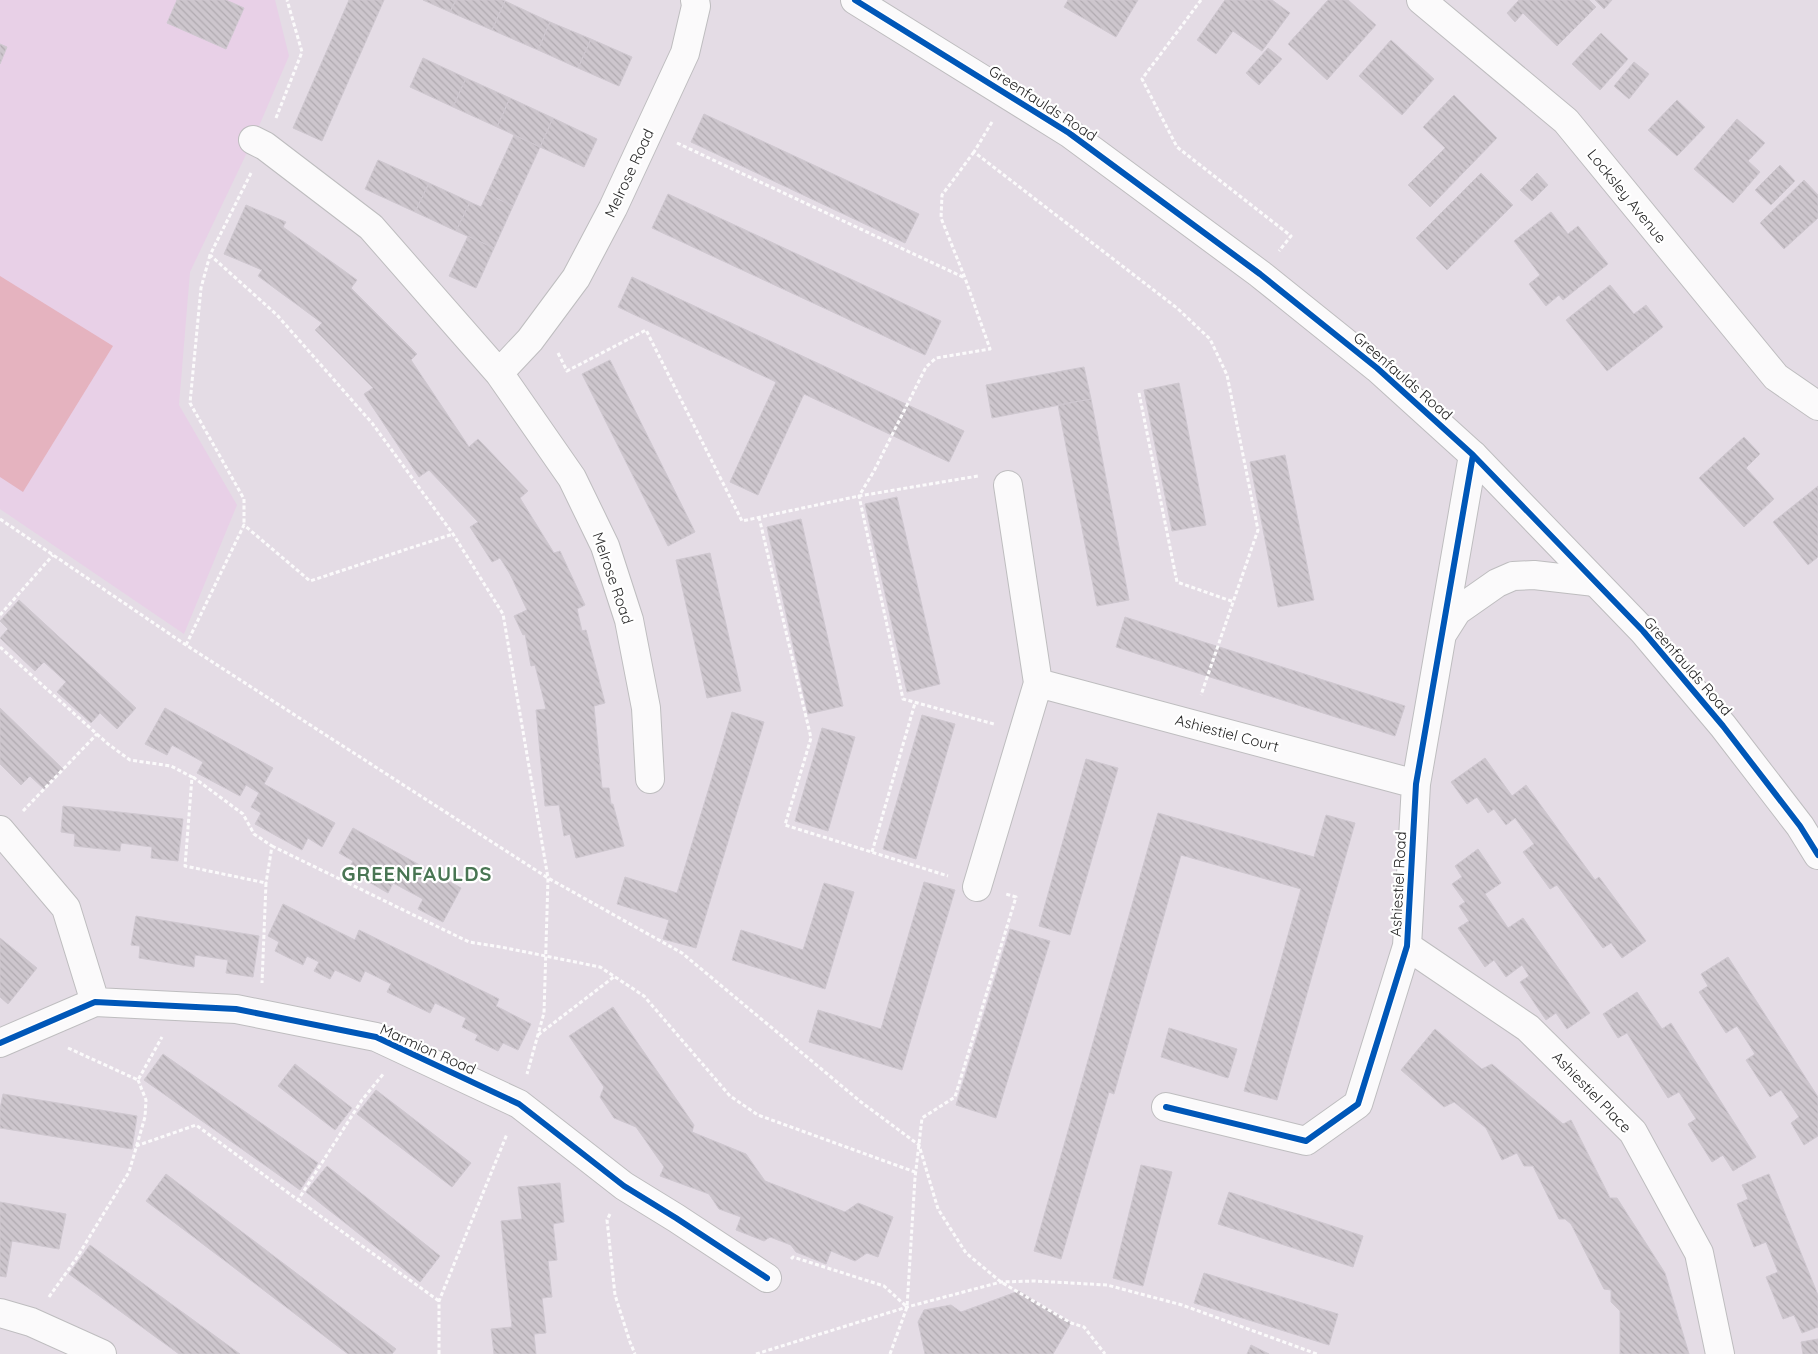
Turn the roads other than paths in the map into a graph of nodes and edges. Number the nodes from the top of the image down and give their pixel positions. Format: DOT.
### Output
graph roads {
  1 [pos="855,0"];
  2 [pos="1421,0"];
  3 [pos="699,2"];
  4 [pos="259,143"];
  5 [pos="499,373"];
  6 [pos="1818,406"];
  7 [pos="1473,455"];
  8 [pos="1008,485"];
  9 [pos="1596,582"];
  10 [pos="1442,634"];
  11 [pos="1038,683"];
  12 [pos="650,779"];
  13 [pos="1416,784"];
  14 [pos="2,831"];
  15 [pos="1818,855"];
  16 [pos="977,887"];
  17 [pos="1406,946"];
  18 [pos="95,1002"];
  19 [pos="0,1042"];
  20 [pos="1166,1107"];
  21 [pos="768,1278"];
  22 [pos="0,1313"];
  23 [pos="102,1354"];
  24 [pos="1720,1354"];
  1 -- 7 [label="street, Greenfaulds Road"];
  2 -- 6 [label="street, Locksley Avenue"];
  3 -- 5 [label="street, Melrose Road"];
  4 -- 5 [label="street, Melrose Road"];
  5 -- 12 [label="street, Melrose Road"];
  7 -- 9 [label="street, Greenfaulds Road"];
  7 -- 10 [label="street, Ashiestiel Road"];
  8 -- 11 [label="street"];
  9 -- 10 [label="street, Ashiestiel Road"];
  9 -- 15 [label="street, Greenfaulds Road"];
  10 -- 13 [label="street, Ashiestiel Road"];
  11 -- 13 [label="street, Ashiestiel Court"];
  11 -- 16 [label="street"];
  13 -- 17 [label="street, Ashiestiel Road"];
  14 -- 18 [label="street"];
  17 -- 20 [label="street, Ashiestiel Road"];
  17 -- 24 [label="street, Ashiestiel Place"];
  18 -- 19 [label="street, Marmion Road"];
  18 -- 21 [label="street, Marmion Road"];
  22 -- 23 [label="street"];
}
